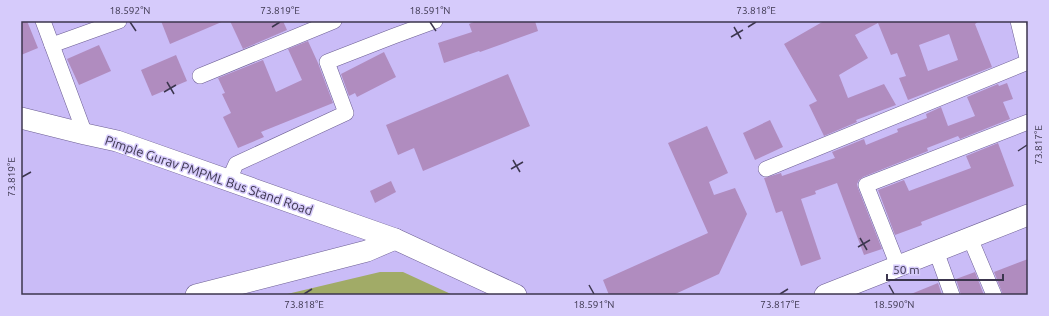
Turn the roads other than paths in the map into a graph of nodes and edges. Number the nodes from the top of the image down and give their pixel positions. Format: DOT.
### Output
graph roads {
  1 [pos="43,21"];
  2 [pos="119,21"];
  3 [pos="334,21"];
  4 [pos="435,21"];
  5 [pos="1018,21"];
  6 [pos="52,45"];
  7 [pos="1027,52"];
  8 [pos="200,76"];
  9 [pos="21,118"];
  10 [pos="1028,122"];
  11 [pos="85,134"];
  12 [pos="766,169"];
  13 [pos="229,180"];
  14 [pos="1028,215"];
  15 [pos="970,238"];
  16 [pos="395,239"];
  17 [pos="936,251"];
  18 [pos="898,266"];
  19 [pos="833,293"];
  20 [pos="196,295"];
  21 [pos="516,295"];
  22 [pos="952,295"];
  23 [pos="994,295"];
  1 -- 6 [label="street"];
  2 -- 6 [label="street"];
  3 -- 8 [label="street"];
  4 -- 13 [label="street"];
  5 -- 7 [label="street"];
  6 -- 11 [label="street"];
  7 -- 12 [label="street"];
  9 -- 11 [label="street, Pimple Gurav PMPML Bus Stand Road"];
  10 -- 18 [label="street"];
  11 -- 13 [label="street, Pimple Gurav PMPML Bus Stand Road"];
  13 -- 16 [label="street, Pimple Gurav PMPML Bus Stand Road"];
  14 -- 15 [label="street"];
  15 -- 17 [label="street"];
  15 -- 23 [label="street"];
  16 -- 20 [label="street"];
  16 -- 21 [label="street, Pimple Gurav PMPML Bus Stand Road"];
  17 -- 18 [label="street"];
  17 -- 22 [label="street"];
  18 -- 19 [label="street"];
}
